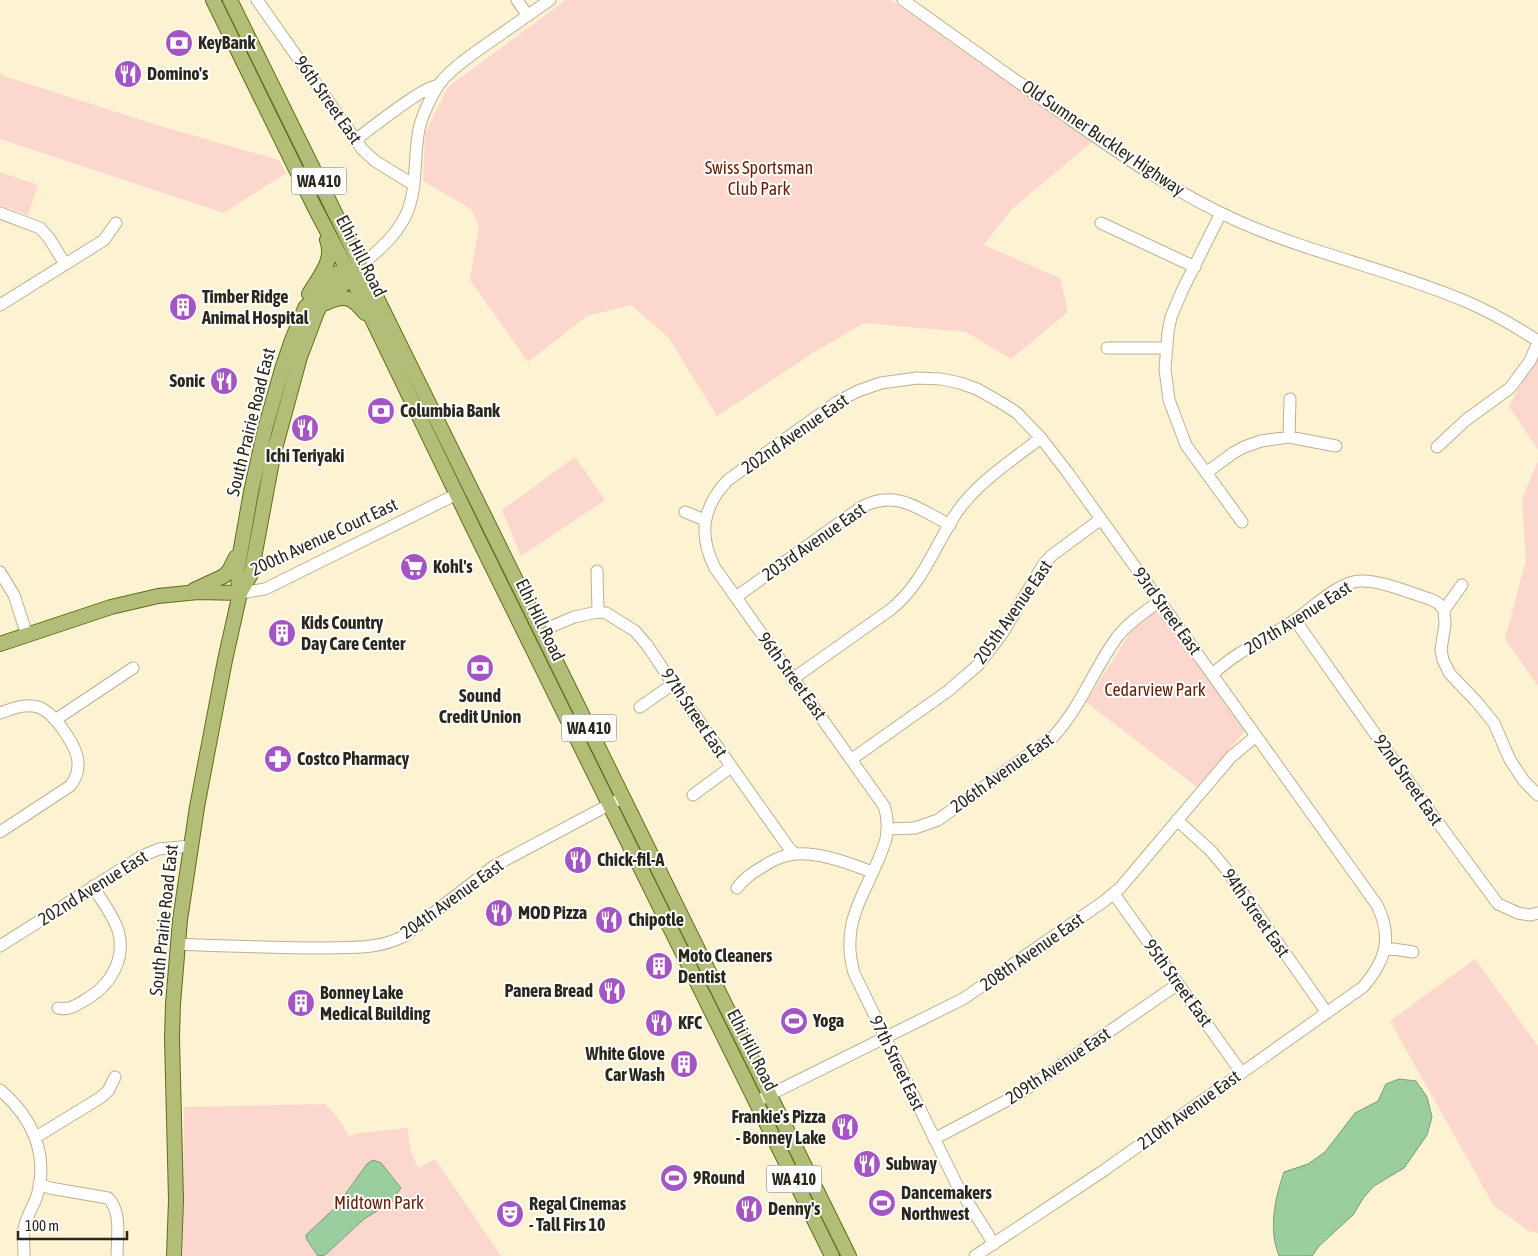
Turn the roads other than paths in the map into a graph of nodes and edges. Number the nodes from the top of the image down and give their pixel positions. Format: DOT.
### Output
graph roads {
  1 [pos="213,0"];
  2 [pos="230,0"];
  3 [pos="257,0"];
  4 [pos="517,0"];
  5 [pos="550,0"];
  6 [pos="902,0"];
  7 [pos="528,16"];
  8 [pos="437,86"];
  9 [pos="355,140"];
  10 [pos="414,185"];
  11 [pos="314,206"];
  12 [pos="0,213"];
  13 [pos="1221,213"];
  14 [pos="116,223"];
  15 [pos="1101,223"];
  16 [pos="65,264"];
  17 [pos="1195,266"];
  18 [pos="355,269"];
  19 [pos="0,304"];
  20 [pos="321,305"];
  21 [pos="305,308"];
  22 [pos="1538,341"];
  23 [pos="385,346"];
  24 [pos="1106,348"];
  25 [pos="1166,348"];
  26 [pos="960,383"];
  27 [pos="1290,399"];
  28 [pos="1289,436"];
  29 [pos="1041,438"];
  30 [pos="1336,446"];
  31 [pos="1437,446"];
  32 [pos="1206,473"];
  33 [pos="457,494"];
  34 [pos="685,512"];
  35 [pos="1101,519"];
  36 [pos="705,520"];
  37 [pos="1242,522"];
  38 [pos="950,525"];
  39 [pos="241,548"];
  40 [pos="597,571"];
  41 [pos="0,572"];
  42 [pos="1462,585"];
  43 [pos="186,593"];
  44 [pos="240,593"];
  45 [pos="736,597"];
  46 [pos="1160,601"];
  47 [pos="1444,610"];
  48 [pos="598,612"];
  49 [pos="1295,620"];
  50 [pos="540,631"];
  51 [pos="27,635"];
  52 [pos="0,644"];
  53 [pos="133,668"];
  54 [pos="1213,674"];
  55 [pos="794,678"];
  56 [pos="673,684"];
  57 [pos="640,707"];
  58 [pos="0,713"];
  59 [pos="55,720"];
  60 [pos="1256,736"];
  61 [pos="852,760"];
  62 [pos="731,767"];
  63 [pos="693,795"];
  64 [pos="1538,795"];
  65 [pos="623,796"];
  66 [pos="609,804"];
  67 [pos="1177,820"];
  68 [pos="888,829"];
  69 [pos="0,832"];
  70 [pos="190,846"];
  71 [pos="796,854"];
  72 [pos="872,872"];
  73 [pos="93,886"];
  74 [pos="737,888"];
  75 [pos="1114,894"];
  76 [pos="1538,912"];
  77 [pos="177,944"];
  78 [pos="0,946"];
  79 [pos="1386,948"];
  80 [pos="1413,952"];
  81 [pos="1178,984"];
  82 [pos="58,1008"];
  83 [pos="1327,1013"];
  84 [pos="885,1038"];
  85 [pos="1241,1072"];
  86 [pos="115,1078"];
  87 [pos="0,1090"];
  88 [pos="770,1095"];
  89 [pos="757,1102"];
  90 [pos="36,1137"];
  91 [pos="934,1139"];
  92 [pos="39,1184"];
  93 [pos="994,1244"];
  94 [pos="24,1256"];
  95 [pos="117,1256"];
  96 [pos="174,1256"];
  97 [pos="832,1256"];
  98 [pos="849,1256"];
  99 [pos="975,1256"];
  1 -- 11 [label="main road, Elhi Hill Road / WA 410"];
  2 -- 18 [label="main road, Elhi Hill Road / WA 410"];
  3 -- 9 [label="street, 96th Street East"];
  4 -- 7 [label="street"];
  5 -- 7 [label="street"];
  6 -- 13 [label="street, Old Sumner Buckley Highway"];
  7 -- 8 [label="street"];
  8 -- 9 [label="street"];
  8 -- 10 [label="street"];
  9 -- 10 [label="street, 96th Street East"];
  10 -- 18 [label="street"];
  11 -- 18 [label="main road, Elhi Hill Road / WA 410"];
  11 -- 21 [label="main road"];
  12 -- 16 [label="street"];
  13 -- 17 [label="street"];
  13 -- 22 [label="street, Old Sumner Buckley Highway"];
  14 -- 16 [label="street"];
  15 -- 17 [label="street"];
  16 -- 19 [label="street"];
  17 -- 25 [label="street"];
  18 -- 20 [label="main road, South Prairie Road East"];
  18 -- 21 [label="main road, South Prairie Road East"];
  18 -- 23 [label="main road, Elhi Hill Road / WA 410"];
  18 -- 50 [label="main road, Elhi Hill Road / WA 410"];
  20 -- 23 [label="main road"];
  20 -- 44 [label="main road, South Prairie Road East"];
  21 -- 39 [label="main road, South Prairie Road East"];
  22 -- 31 [label="street"];
  23 -- 33 [label="main road, Elhi Hill Road / WA 410"];
  24 -- 25 [label="street"];
  25 -- 32 [label="street"];
  26 -- 29 [label="street, 93rd Street East"];
  26 -- 36 [label="street, 202nd Avenue East"];
  27 -- 28 [label="street"];
  28 -- 30 [label="street"];
  28 -- 32 [label="street"];
  29 -- 35 [label="street, 93rd Street East"];
  29 -- 38 [label="street"];
  32 -- 37 [label="street"];
  33 -- 44 [label="street, 200th Avenue Court East"];
  33 -- 66 [label="main road, Elhi Hill Road / WA 410"];
  34 -- 36 [label="street"];
  35 -- 46 [label="street, 93rd Street East"];
  35 -- 61 [label="street, 205th Avenue East"];
  36 -- 45 [label="street, 96th Street East"];
  38 -- 45 [label="street, 203rd Avenue East"];
  38 -- 55 [label="street"];
  39 -- 43 [label="main road"];
  39 -- 44 [label="main road, South Prairie Road East"];
  40 -- 48 [label="street"];
  41 -- 51 [label="street"];
  42 -- 47 [label="street"];
  43 -- 44 [label="main road, 200th Avenue Court East"];
  43 -- 51 [label="main road, 200th Avenue Court East"];
  44 -- 70 [label="main road, South Prairie Road East"];
  45 -- 55 [label="street, 96th Street East"];
  46 -- 54 [label="street, 93rd Street East"];
  46 -- 68 [label="street, 206th Avenue East"];
  47 -- 49 [label="street, 207th Avenue East"];
  47 -- 64 [label="street"];
  48 -- 50 [label="street"];
  48 -- 56 [label="street, 97th Street East"];
  49 -- 54 [label="street, 207th Avenue East"];
  49 -- 76 [label="street, 92nd Street East"];
  50 -- 65 [label="main road, Elhi Hill Road / WA 410"];
  51 -- 52 [label="main road, 200th Avenue Court East"];
  53 -- 59 [label="street"];
  54 -- 60 [label="street, 93rd Street East"];
  55 -- 61 [label="street, 96th Street East"];
  56 -- 57 [label="street"];
  56 -- 62 [label="street, 97th Street East"];
  58 -- 59 [label="street"];
  59 -- 69 [label="street"];
  60 -- 67 [label="street, 208th Avenue East"];
  60 -- 79 [label="street, 93rd Street East"];
  61 -- 68 [label="street, 96th Street East"];
  62 -- 63 [label="street"];
  62 -- 71 [label="street, 97th Street East"];
  65 -- 66 [label="street, 204th Avenue East"];
  65 -- 88 [label="main road, Elhi Hill Road / WA 410"];
  66 -- 77 [label="street, 204th Avenue East"];
  66 -- 89 [label="main road, Elhi Hill Road / WA 410"];
  67 -- 75 [label="street, 208th Avenue East"];
  67 -- 83 [label="street, 94th Street East"];
  68 -- 72 [label="street"];
  70 -- 73 [label="street, 202nd Avenue East"];
  70 -- 77 [label="main road, South Prairie Road East"];
  71 -- 72 [label="street"];
  71 -- 74 [label="street"];
  72 -- 84 [label="street, 97th Street East"];
  73 -- 78 [label="street, 202nd Avenue East"];
  73 -- 82 [label="street"];
  75 -- 81 [label="street, 95th Street East"];
  75 -- 84 [label="street, 208th Avenue East"];
  77 -- 96 [label="main road, South Prairie Road East"];
  79 -- 80 [label="street"];
  79 -- 83 [label="street, 210th Avenue East"];
  81 -- 85 [label="street, 95th Street East"];
  81 -- 91 [label="street, 209th Avenue East"];
  83 -- 85 [label="street, 210th Avenue East"];
  84 -- 88 [label="street, 208th Avenue East"];
  84 -- 91 [label="street, 97th Street East"];
  85 -- 93 [label="street, 210th Avenue East"];
  86 -- 90 [label="street"];
  87 -- 90 [label="street"];
  88 -- 89 [label="street, 208th Avenue East"];
  88 -- 98 [label="main road, Elhi Hill Road / WA 410"];
  89 -- 97 [label="main road, Elhi Hill Road / WA 410"];
  90 -- 92 [label="street"];
  91 -- 93 [label="street, 97th Street East"];
  92 -- 94 [label="street"];
  92 -- 95 [label="street"];
  93 -- 99 [label="street, 210th Avenue East"];
}
